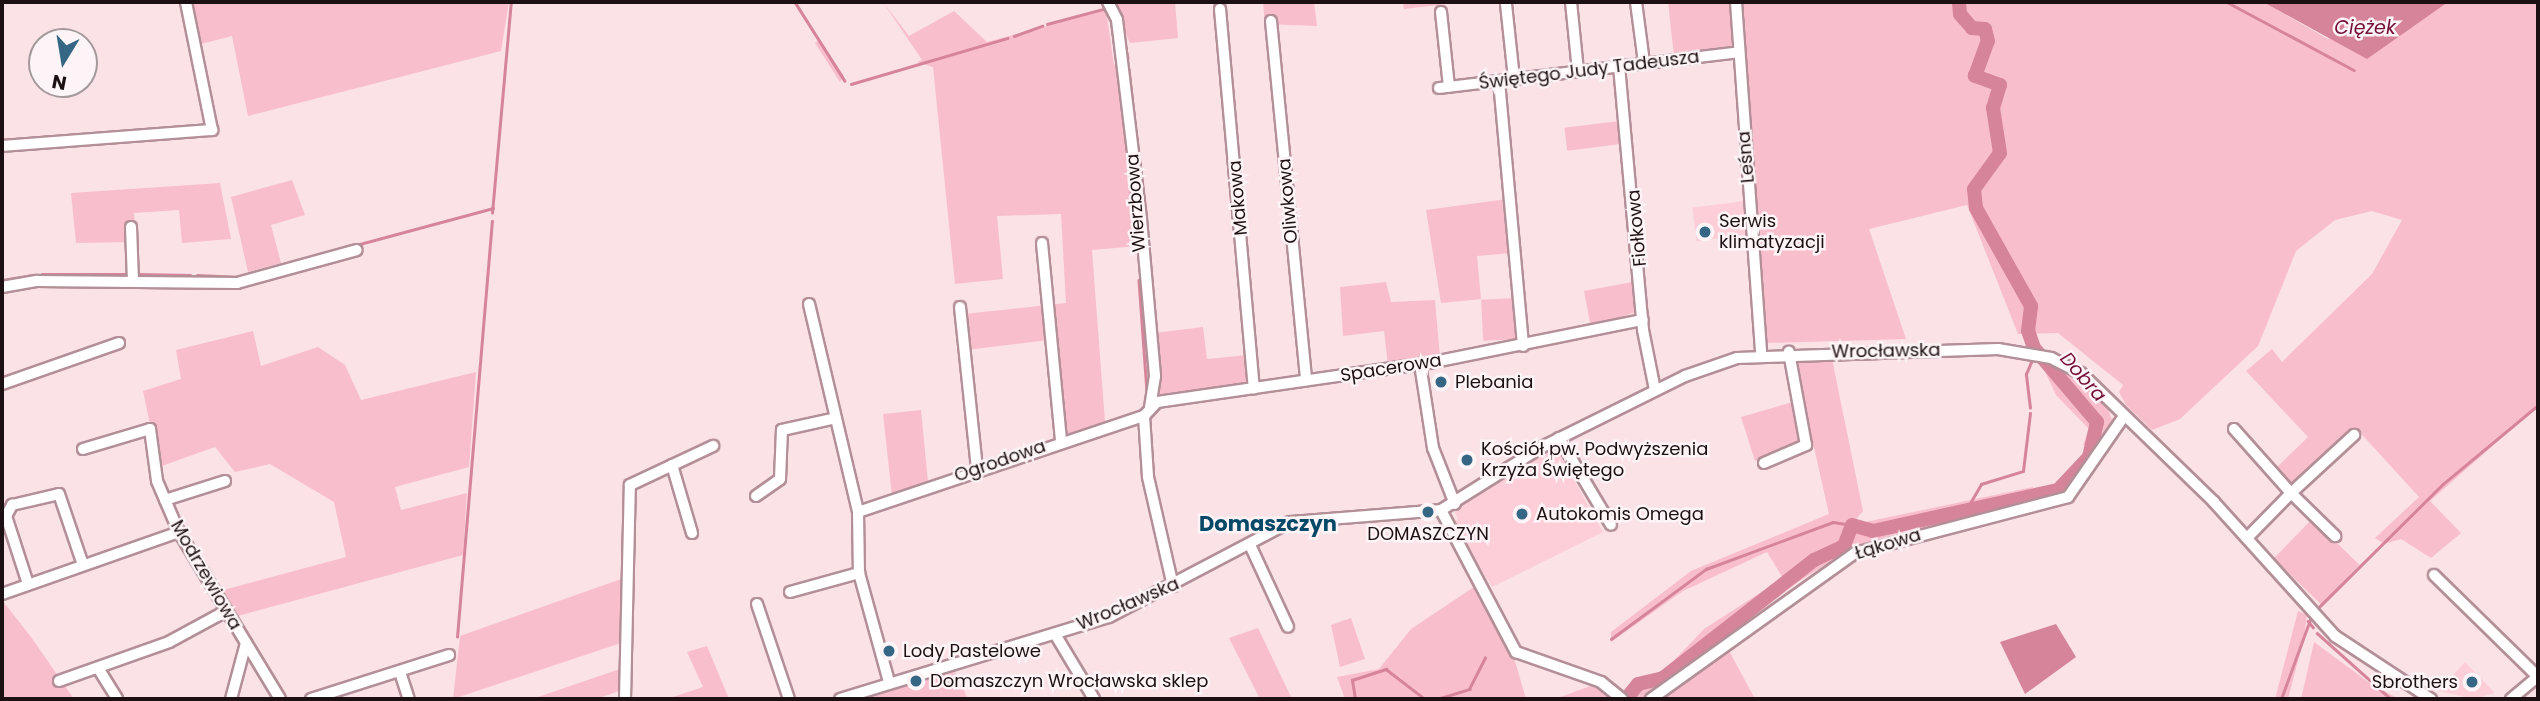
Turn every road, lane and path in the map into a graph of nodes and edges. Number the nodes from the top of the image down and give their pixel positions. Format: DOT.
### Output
graph roads {
  1 [pos="186,2"];
  2 [pos="1108,2"];
  3 [pos="1571,2"];
  4 [pos="1636,2"];
  5 [pos="1737,2"];
  6 [pos="1506,4"];
  7 [pos="1220,9"];
  8 [pos="1441,12"];
  9 [pos="1271,21"];
  10 [pos="1739,52"];
  11 [pos="1644,63"];
  12 [pos="1619,66"];
  13 [pos="1578,71"];
  14 [pos="1514,79"];
  15 [pos="1499,81"];
  16 [pos="2,146"];
  17 [pos="131,227"];
  18 [pos="1042,243"];
  19 [pos="357,250"];
  20 [pos="133,281"];
  21 [pos="2,287"];
  22 [pos="809,304"];
  23 [pos="960,307"];
  24 [pos="1643,320"];
  25 [pos="119,343"];
  26 [pos="1523,345"];
  27 [pos="1788,352"];
  28 [pos="1761,353"];
  29 [pos="1420,364"];
  30 [pos="1306,380"];
  31 [pos="2,384"];
  32 [pos="1254,388"];
  33 [pos="1655,390"];
  34 [pos="1147,411"];
  35 [pos="2124,416"];
  36 [pos="836,418"];
  37 [pos="2234,429"];
  38 [pos="2354,435"];
  39 [pos="1559,438"];
  40 [pos="1061,441"];
  41 [pos="713,446"];
  42 [pos="83,449"];
  43 [pos="1764,463"];
  44 [pos="671,465"];
  45 [pos="977,468"];
  46 [pos="225,481"];
  47 [pos="2291,493"];
  48 [pos="756,496"];
  49 [pos="165,500"];
  50 [pos="1455,503"];
  51 [pos="1441,510"];
  52 [pos="858,512"];
  53 [pos="1611,525"];
  54 [pos="179,532"];
  55 [pos="692,533"];
  56 [pos="2335,536"];
  57 [pos="2248,538"];
  58 [pos="1250,545"];
  59 [pos="83,565"];
  60 [pos="859,573"];
  61 [pos="2434,575"];
  62 [pos="28,584"];
  63 [pos="1173,586"];
  64 [pos="790,592"];
  65 [pos="2,594"];
  66 [pos="757,604"];
  67 [pos="226,611"];
  68 [pos="1288,627"];
  69 [pos="1055,634"];
  70 [pos="246,643"];
  71 [pos="449,655"];
  72 [pos="98,668"];
  73 [pos="400,672"];
  74 [pos="2538,677"];
  75 [pos="60,681"];
  76 [pos="889,682"];
  77 [pos="854,697"];
  78 [pos="1620,698"];
  79 [pos="117,699"];
  80 [pos="231,699"];
  81 [pos="280,699"];
  82 [pos="311,699"];
  83 [pos="409,699"];
  84 [pos="625,699"];
  85 [pos="789,699"];
  86 [pos="840,699"];
  87 [pos="1094,699"];
  88 [pos="1651,699"];
  89 [pos="2431,699"];
  90 [pos="2511,699"];
  1 -- 16 [label="street"];
  2 -- 34 [label="street, Wierzbowa"];
  3 -- 13 [label="street"];
  4 -- 11 [label="street"];
  5 -- 10 [label="street, Leśna"];
  6 -- 14 [label="street"];
  7 -- 32 [label="street, Makowa"];
  8 -- 15 [label="street, Świętego Judy Tadeusza"];
  9 -- 30 [label="street, Oliwkowa"];
  10 -- 11 [label="street, Świętego Judy Tadeusza"];
  10 -- 28 [label="street, Leśna"];
  11 -- 12 [label="street, Świętego Judy Tadeusza"];
  12 -- 13 [label="street, Świętego Judy Tadeusza"];
  12 -- 24 [label="street, Fiołkowa"];
  13 -- 14 [label="street, Świętego Judy Tadeusza"];
  14 -- 15 [label="street, Świętego Judy Tadeusza"];
  15 -- 26 [label="street"];
  17 -- 20 [label="street"];
  18 -- 40 [label="street"];
  19 -- 20 [label="street"];
  20 -- 21 [label="street"];
  22 -- 36 [label="street"];
  23 -- 45 [label="street"];
  24 -- 26 [label="street, Spacerowa"];
  24 -- 33 [label="street, Fiołkowa"];
  25 -- 31 [label="street"];
  26 -- 29 [label="street, Spacerowa"];
  27 -- 28 [label="street, Wrocławska"];
  27 -- 35 [label="street, Wrocławska"];
  27 -- 43 [label="street"];
  28 -- 33 [label="street, Wrocławska"];
  29 -- 30 [label="street, Spacerowa"];
  29 -- 50 [label="street"];
  30 -- 32 [label="street, Spacerowa"];
  32 -- 34 [label="street, Spacerowa"];
  33 -- 39 [label="street, Wrocławska"];
  34 -- 40 [label="street, Ogrodowa"];
  34 -- 63 [label="street, Wierzbowa"];
  35 -- 57 [label="street, Wrocławska"];
  35 -- 88 [label="street, Łąkowa"];
  36 -- 48 [label="street"];
  36 -- 52 [label="street"];
  37 -- 47 [label="street"];
  38 -- 47 [label="street"];
  39 -- 50 [label="street, Wrocławska"];
  39 -- 53 [label="street"];
  40 -- 45 [label="street, Ogrodowa"];
  41 -- 44 [label="street"];
  42 -- 49 [label="street, Modrzewiowa"];
  44 -- 55 [label="street"];
  44 -- 84 [label="street"];
  45 -- 52 [label="street, Ogrodowa"];
  46 -- 49 [label="street"];
  47 -- 56 [label="street"];
  47 -- 57 [label="street"];
  49 -- 54 [label="street, Modrzewiowa"];
  50 -- 51 [label="street, Wrocławska"];
  51 -- 58 [label="street, Wrocławska"];
  51 -- 78 [label="street"];
  52 -- 60 [label="street"];
  54 -- 59 [label="street"];
  54 -- 67 [label="street, Modrzewiowa"];
  57 -- 89 [label="street, Wrocławska"];
  58 -- 63 [label="street, Wrocławska"];
  58 -- 68 [label="street"];
  59 -- 62 [label="street"];
  59 -- 62 [label="street"];
  60 -- 64 [label="street"];
  60 -- 76 [label="street"];
  61 -- 74 [label="street"];
  62 -- 65 [label="street"];
  63 -- 69 [label="street, Wrocławska"];
  66 -- 85 [label="street"];
  67 -- 70 [label="street, Modrzewiowa"];
  67 -- 72 [label="street"];
  69 -- 76 [label="street, Wrocławska"];
  69 -- 87 [label="street"];
  70 -- 80 [label="street"];
  70 -- 81 [label="street, Modrzewiowa"];
  71 -- 73 [label="street"];
  72 -- 75 [label="street"];
  72 -- 79 [label="street"];
  73 -- 82 [label="street"];
  73 -- 83 [label="street"];
  74 -- 90 [label="street"];
  76 -- 77 [label="street, Wrocławska"];
  77 -- 86 [label="street, Wrocławska"];
}
